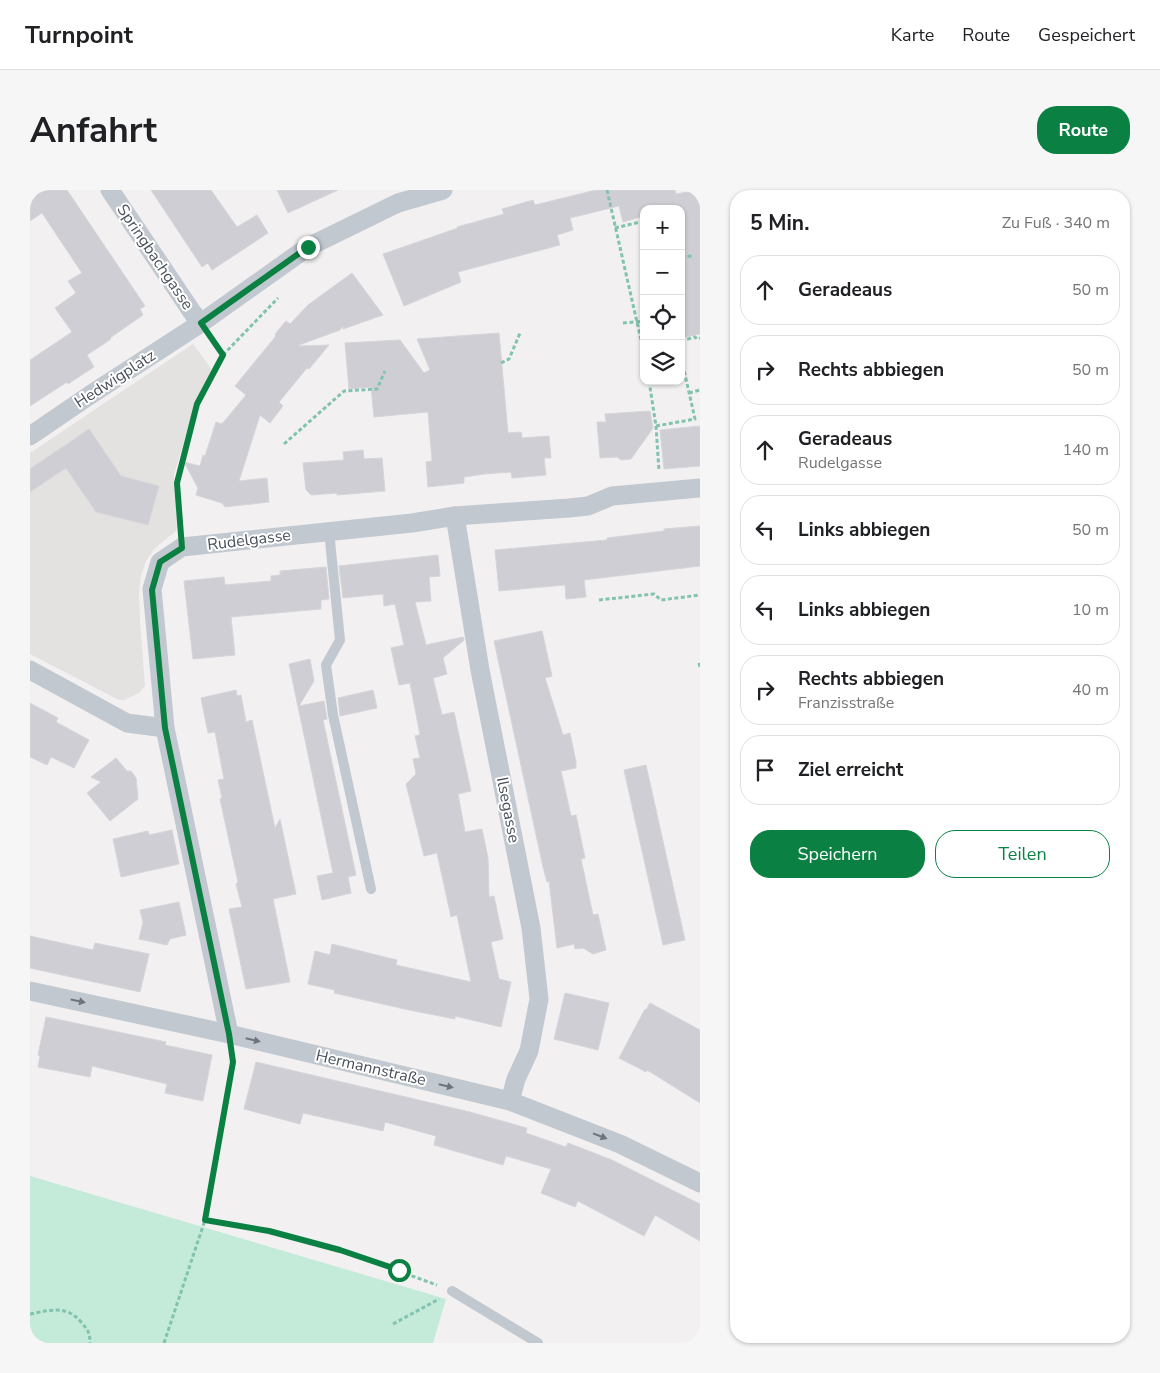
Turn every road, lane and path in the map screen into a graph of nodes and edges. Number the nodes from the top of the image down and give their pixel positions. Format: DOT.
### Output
graph roads {
  1 [pos="110,190"];
  2 [pos="443,190"];
  3 [pos="606,190"];
  4 [pos="640,222"];
  5 [pos="615,228"];
  6 [pos="692,256"];
  7 [pos="685,257"];
  8 [pos="283,293"];
  9 [pos="638,321"];
  10 [pos="201,323"];
  11 [pos="623,323"];
  12 [pos="520,333"];
  13 [pos="700,337"];
  14 [pos="642,340"];
  15 [pos="685,341"];
  16 [pos="223,355"];
  17 [pos="501,363"];
  18 [pos="385,372"];
  19 [pos="685,375"];
  20 [pos="650,385"];
  21 [pos="700,390"];
  22 [pos="689,393"];
  23 [pos="700,418"];
  24 [pos="695,419"];
  25 [pos="656,426"];
  26 [pos="30,436"];
  27 [pos="284,444"];
  28 [pos="700,488"];
  29 [pos="660,491"];
  30 [pos="455,516"];
  31 [pos="328,531"];
  32 [pos="182,548"];
  33 [pos="700,595"];
  34 [pos="599,600"];
  35 [pos="30,670"];
  36 [pos="165,728"];
  37 [pos="371,889"];
  38 [pos="30,991"];
  39 [pos="229,1034"];
  40 [pos="510,1102"];
  41 [pos="700,1183"];
  42 [pos="205,1220"];
  43 [pos="452,1292"];
  44 [pos="30,1314"];
  45 [pos="393,1324"];
  46 [pos="90,1343"];
  47 [pos="164,1343"];
  48 [pos="538,1343"];
  1 -- 10 [label="street, Springbachgasse"];
  2 -- 10 [label="street, Hedwigplatz"];
  3 -- 5 [label="path"];
  4 -- 5 [label="path"];
  5 -- 9 [label="path"];
  6 -- 7 [label="path"];
  8 -- 16 [label="path"];
  9 -- 11 [label="path"];
  9 -- 14 [label="path"];
  10 -- 16 [label="path"];
  10 -- 26 [label="street, Hedwigplatz"];
  12 -- 17 [label="path"];
  13 -- 15 [label="path"];
  16 -- 32 [label="path"];
  18 -- 27 [label="path"];
  19 -- 22 [label="path"];
  20 -- 25 [label="path"];
  21 -- 22 [label="path"];
  22 -- 24 [label="path"];
  23 -- 24 [label="path"];
  24 -- 25 [label="path"];
  25 -- 29 [label="path"];
  28 -- 29 [label="street, Rudelgasse"];
  29 -- 30 [label="street, Rudelgasse"];
  30 -- 31 [label="street, Rudelgasse"];
  30 -- 40 [label="street, Ilsegasse"];
  31 -- 32 [label="street, Rudelgasse"];
  31 -- 37 [label="lane"];
  32 -- 36 [label="street, Rudelgasse"];
  33 -- 34 [label="path"];
  35 -- 36 [label="street"];
  36 -- 39 [label="street, Rudelgasse"];
  38 -- 39 [label="street, Hermannstraße, one-way"];
  39 -- 40 [label="street, Hermannstraße, one-way"];
  39 -- 42 [label="path"];
  40 -- 41 [label="street, Hermannstraße, one-way"];
  42 -- 43 [label="path"];
  42 -- 47 [label="path"];
  43 -- 45 [label="path"];
  43 -- 48 [label="lane"];
  44 -- 46 [label="path"];
}
